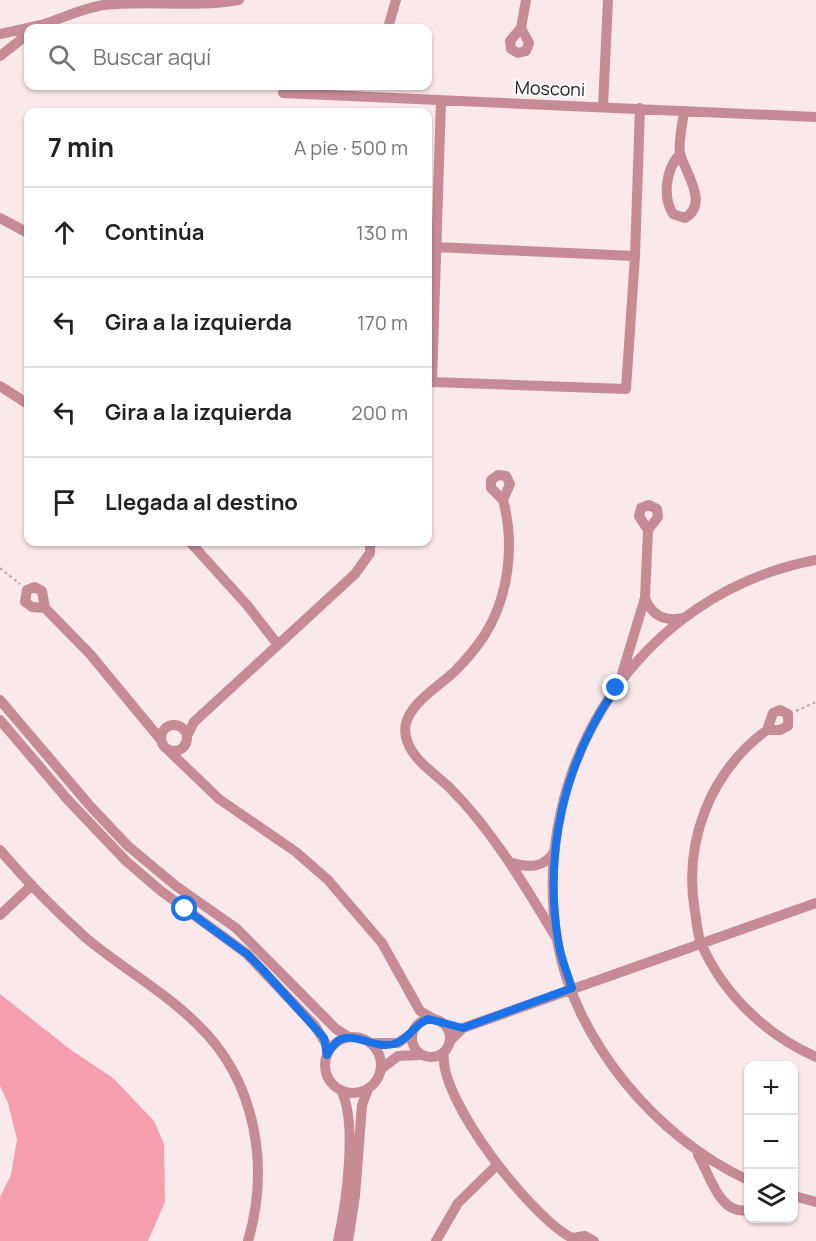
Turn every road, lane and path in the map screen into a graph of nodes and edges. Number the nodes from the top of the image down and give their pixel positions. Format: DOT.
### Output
graph roads {
  1 [pos="239,0"];
  2 [pos="396,0"];
  3 [pos="525,0"];
  4 [pos="608,0"];
  5 [pos="136,1"];
  6 [pos="47,24"];
  7 [pos="389,24"];
  8 [pos="521,28"];
  9 [pos="24,30"];
  10 [pos="0,34"];
  11 [pos="24,37"];
  12 [pos="0,56"];
  13 [pos="283,93"];
  14 [pos="441,101"];
  15 [pos="603,106"];
  16 [pos="640,108"];
  17 [pos="684,111"];
  18 [pos="816,117"];
  19 [pos="680,154"];
  20 [pos="0,218"];
  21 [pos="24,231"];
  22 [pos="435,247"];
  23 [pos="635,256"];
  24 [pos="0,386"];
  25 [pos="24,401"];
  26 [pos="503,500"];
  27 [pos="648,530"];
  28 [pos="194,546"];
  29 [pos="370,546"];
  30 [pos="816,560"];
  31 [pos="0,568"];
  32 [pos="27,590"];
  33 [pos="645,598"];
  34 [pos="684,618"];
  35 [pos="278,645"];
  36 [pos="616,688"];
  37 [pos="0,700"];
  38 [pos="816,702"];
  39 [pos="788,714"];
  40 [pos="0,720"];
  41 [pos="152,726"];
  42 [pos="181,734"];
  43 [pos="164,744"];
  44 [pos="191,772"];
  45 [pos="555,849"];
  46 [pos="0,850"];
  47 [pos="509,862"];
  48 [pos="32,885"];
  49 [pos="816,903"];
  50 [pos="0,915"];
  51 [pos="558,941"];
  52 [pos="700,942"];
  53 [pos="572,988"];
  54 [pos="420,1011"];
  55 [pos="434,1019"];
  56 [pos="445,1024"];
  57 [pos="463,1028"];
  58 [pos="415,1029"];
  59 [pos="349,1037"];
  60 [pos="450,1041"];
  61 [pos="371,1043"];
  62 [pos="327,1055"];
  63 [pos="420,1055"];
  64 [pos="816,1057"];
  65 [pos="440,1059"];
  66 [pos="381,1069"];
  67 [pos="368,1089"];
  68 [pos="341,1090"];
  69 [pos="696,1152"];
  70 [pos="497,1165"];
  71 [pos="744,1178"];
  72 [pos="798,1197"];
  73 [pos="798,1204"];
  74 [pos="744,1210"];
  75 [pos="573,1240"];
  76 [pos="248,1241"];
  77 [pos="338,1241"];
  78 [pos="348,1241"];
  79 [pos="436,1241"];
  80 [pos="594,1241"];
  1 -- 5 [label="street"];
  2 -- 7 [label="street"];
  3 -- 8 [label="street"];
  4 -- 15 [label="street"];
  5 -- 6 [label="street"];
  9 -- 10 [label="street"];
  11 -- 12 [label="street"];
  13 -- 14 [label="street, Mosconi"];
  14 -- 15 [label="street, Mosconi"];
  14 -- 22 [label="street"];
  15 -- 16 [label="street, Mosconi"];
  16 -- 17 [label="street, Mosconi"];
  16 -- 23 [label="street"];
  17 -- 18 [label="street, Mosconi"];
  17 -- 19 [label="street"];
  19 -- 19 [label="street"];
  20 -- 21 [label="street"];
  22 -- 23 [label="street"];
  22 -- 23 [label="street"];
  24 -- 25 [label="street"];
  26 -- 47 [label="street"];
  27 -- 33 [label="street"];
  28 -- 35 [label="street"];
  29 -- 35 [label="street"];
  30 -- 34 [label="street"];
  31 -- 32 [label="path"];
  32 -- 41 [label="street"];
  33 -- 34 [label="street"];
  33 -- 36 [label="street"];
  34 -- 36 [label="street"];
  35 -- 42 [label="street"];
  36 -- 45 [label="street"];
  37 -- 59 [label="street"];
  38 -- 39 [label="path"];
  39 -- 52 [label="street"];
  40 -- 62 [label="street"];
  41 -- 42 [label="street"];
  41 -- 43 [label="street"];
  42 -- 43 [label="street"];
  42 -- 43 [label="street"];
  42 -- 44 [label="street"];
  43 -- 44 [label="street"];
  44 -- 54 [label="street"];
  45 -- 47 [label="street"];
  45 -- 51 [label="street"];
  46 -- 48 [label="street"];
  47 -- 51 [label="street"];
  48 -- 50 [label="street"];
  48 -- 76 [label="street"];
  49 -- 52 [label="street"];
  51 -- 53 [label="street"];
  52 -- 53 [label="street"];
  52 -- 64 [label="street"];
  53 -- 57 [label="street"];
  53 -- 69 [label="street"];
  54 -- 55 [label="street"];
  54 -- 58 [label="street"];
  55 -- 56 [label="street"];
  55 -- 58 [label="street"];
  56 -- 57 [label="street"];
  56 -- 60 [label="street"];
  57 -- 60 [label="street"];
  58 -- 61 [label="street"];
  58 -- 63 [label="street"];
  59 -- 61 [label="street"];
  59 -- 62 [label="street"];
  60 -- 65 [label="street"];
  61 -- 66 [label="street"];
  62 -- 68 [label="street"];
  63 -- 65 [label="street"];
  63 -- 66 [label="street"];
  65 -- 70 [label="street"];
  66 -- 67 [label="street"];
  67 -- 68 [label="street"];
  67 -- 78 [label="street"];
  68 -- 77 [label="street"];
  69 -- 71 [label="street"];
  69 -- 74 [label="street"];
  70 -- 75 [label="street"];
  70 -- 79 [label="street"];
  72 -- 73 [label="street"];
  75 -- 80 [label="street"];
}
